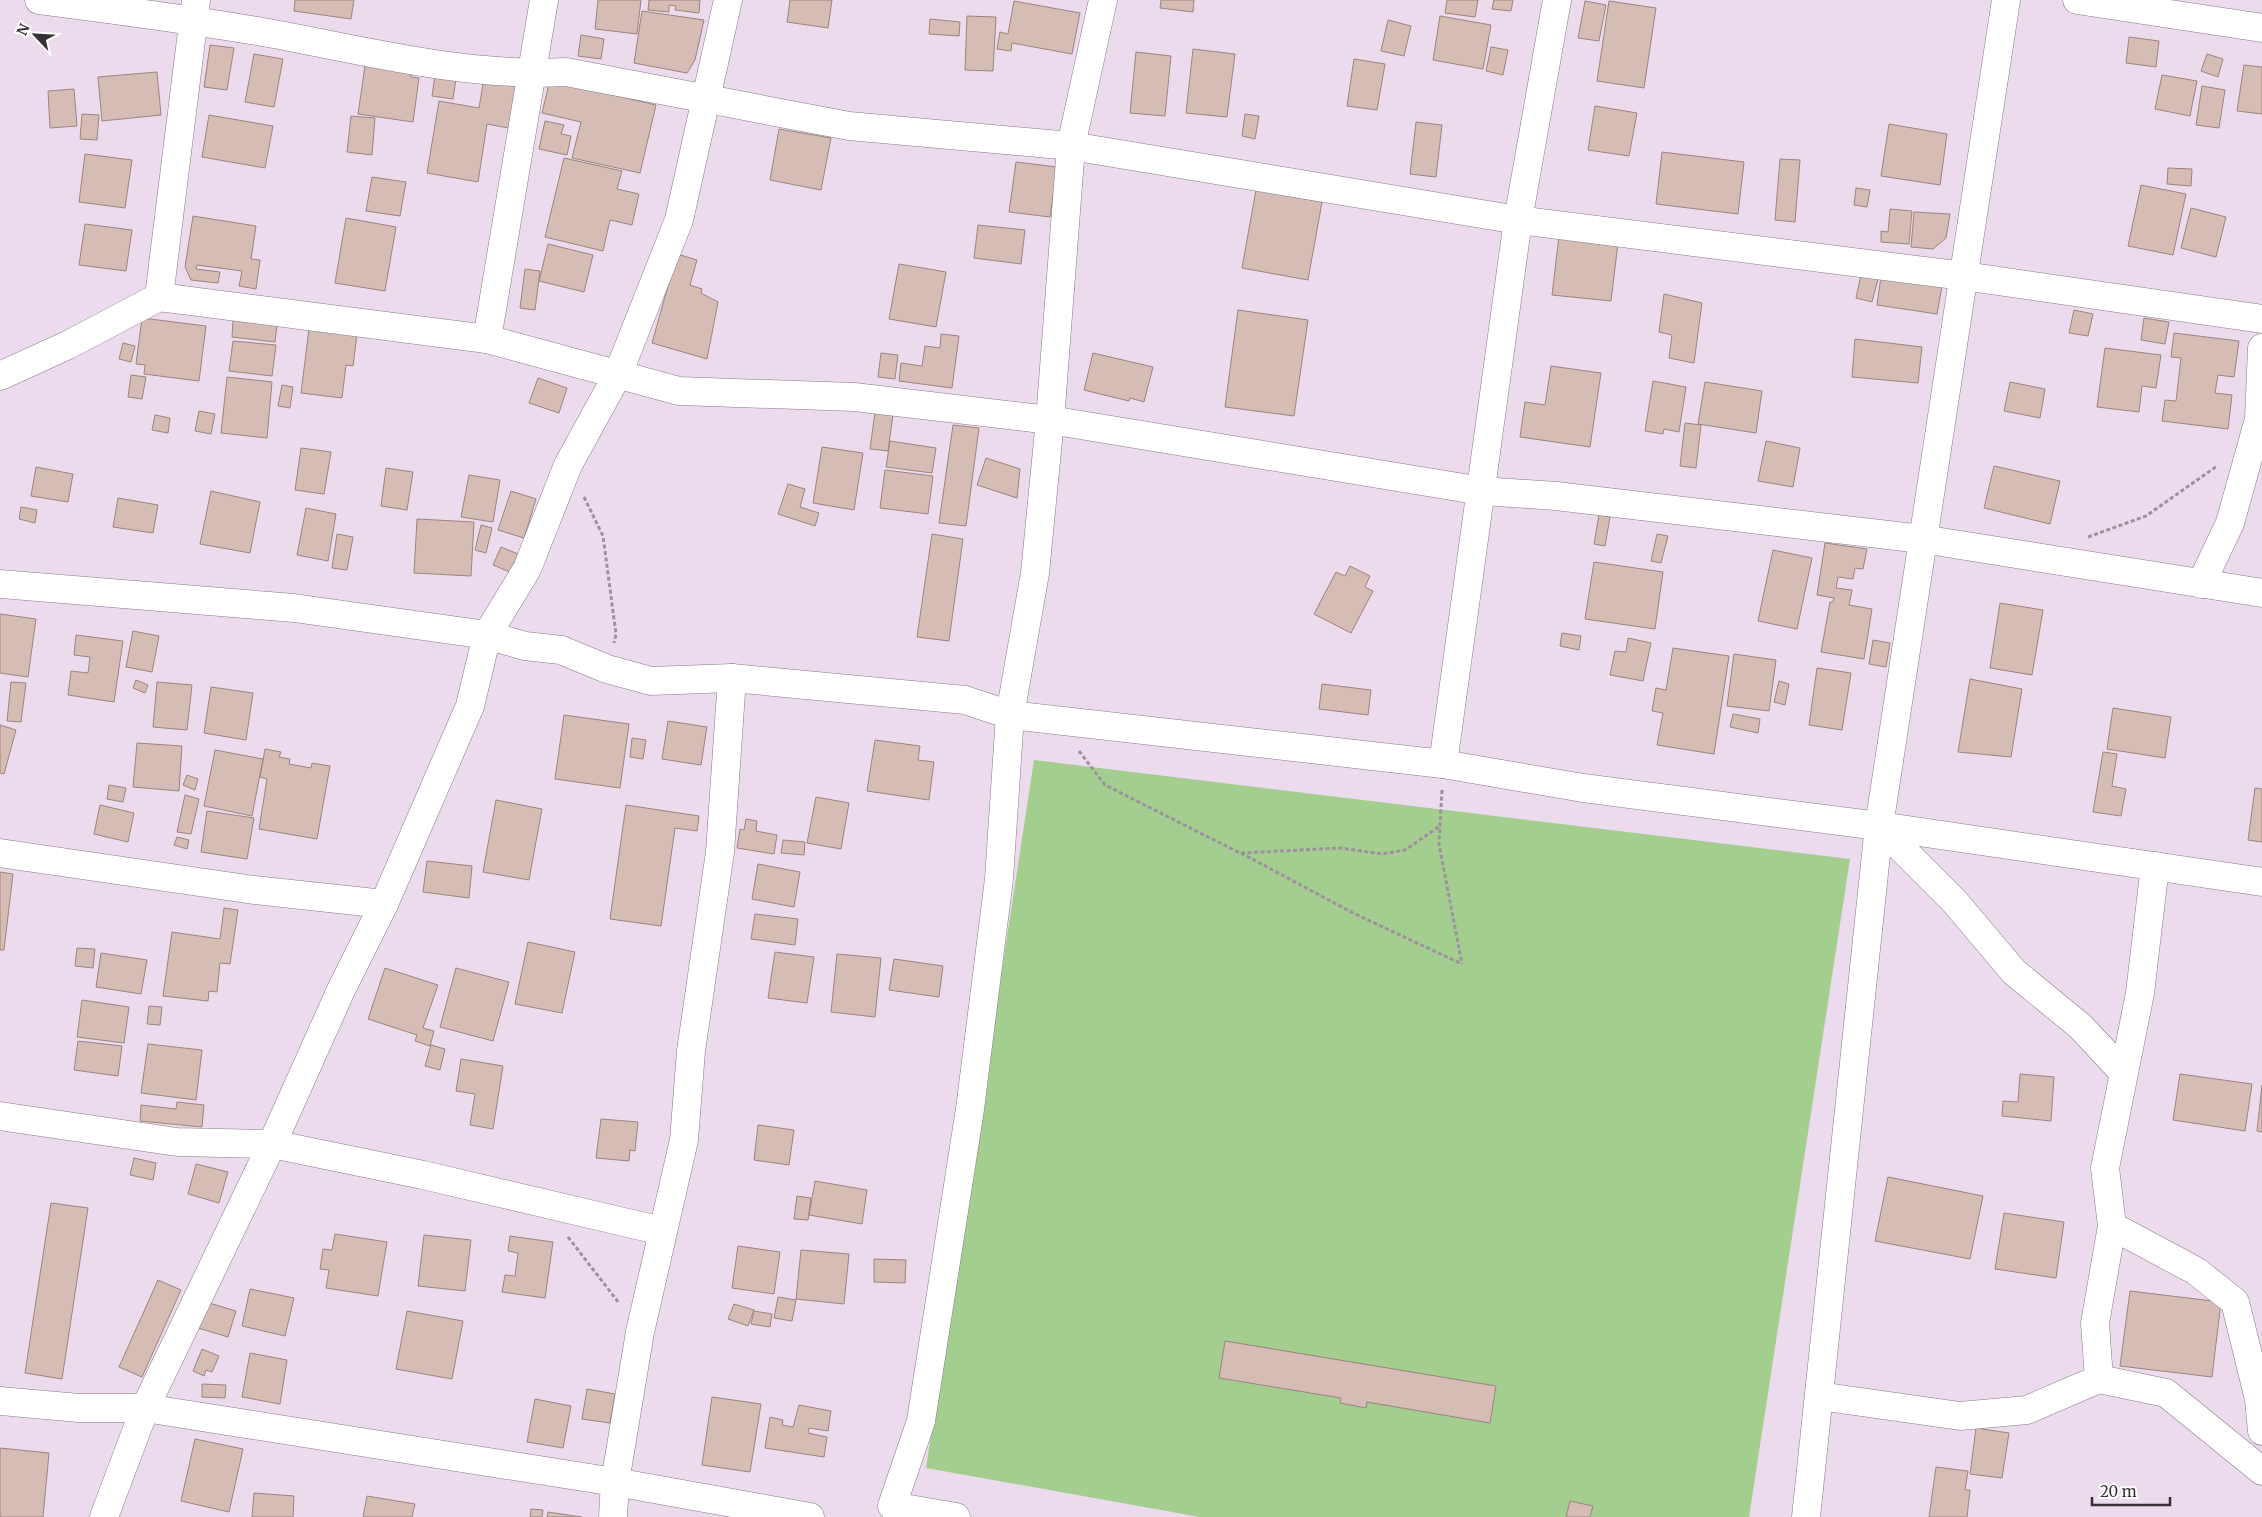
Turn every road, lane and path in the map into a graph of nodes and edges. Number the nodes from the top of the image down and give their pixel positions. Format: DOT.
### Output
graph roads {
  1 [pos="39,0"];
  2 [pos="544,0"];
  3 [pos="728,0"];
  4 [pos="1103,0"];
  5 [pos="1557,0"];
  6 [pos="2006,0"];
  7 [pos="2077,0"];
  8 [pos="194,10"];
  9 [pos="2262,28"];
  10 [pos="530,74"];
  11 [pos="706,98"];
  12 [pos="1071,146"];
  13 [pos="1518,220"];
  14 [pos="1964,276"];
  15 [pos="159,296"];
  16 [pos="2262,319"];
  17 [pos="487,339"];
  18 [pos="2262,348"];
  19 [pos="618,374"];
  20 [pos="0,376"];
  21 [pos="1050,420"];
  22 [pos="2253,441"];
  23 [pos="568,466"];
  24 [pos="1482,491"];
  25 [pos="2085,538"];
  26 [pos="1922,539"];
  27 [pos="0,584"];
  28 [pos="2201,584"];
  29 [pos="2262,593"];
  30 [pos="487,635"];
  31 [pos="607,669"];
  32 [pos="732,678"];
  33 [pos="1010,715"];
  34 [pos="1056,720"];
  35 [pos="1443,764"];
  36 [pos="1440,826"];
  37 [pos="1879,826"];
  38 [pos="0,853"];
  39 [pos="1240,853"];
  40 [pos="2155,866"];
  41 [pos="2262,882"];
  42 [pos="384,904"];
  43 [pos="2122,1072"];
  44 [pos="0,1116"];
  45 [pos="272,1144"];
  46 [pos="544,1204"];
  47 [pos="2112,1226"];
  48 [pos="662,1231"];
  49 [pos="640,1332"];
  50 [pos="2099,1379"];
  51 [pos="1819,1396"];
  52 [pos="2261,1399"];
  53 [pos="0,1401"];
  54 [pos="146,1408"];
  55 [pos="2262,1431"];
  56 [pos="2262,1471"];
  57 [pos="615,1482"];
  58 [pos="887,1513"];
  59 [pos="104,1517"];
  60 [pos="613,1517"];
  61 [pos="810,1517"];
  62 [pos="956,1517"];
  63 [pos="1806,1517"];
  1 -- 8 [label="street"];
  2 -- 10 [label="street"];
  3 -- 11 [label="street"];
  4 -- 12 [label="street"];
  5 -- 13 [label="street"];
  6 -- 14 [label="street"];
  7 -- 9 [label="street"];
  8 -- 10 [label="street"];
  8 -- 15 [label="street"];
  10 -- 11 [label="street"];
  10 -- 17 [label="street"];
  11 -- 12 [label="street"];
  11 -- 19 [label="street"];
  12 -- 13 [label="street"];
  12 -- 21 [label="street"];
  13 -- 14 [label="street"];
  13 -- 24 [label="street"];
  14 -- 16 [label="street"];
  14 -- 26 [label="street"];
  15 -- 17 [label="street"];
  15 -- 20 [label="street"];
  17 -- 19 [label="street"];
  18 -- 22 [label="street"];
  19 -- 21 [label="street"];
  19 -- 23 [label="street"];
  21 -- 24 [label="street"];
  21 -- 33 [label="street"];
  22 -- 25 [label="path"];
  22 -- 28 [label="street"];
  23 -- 30 [label="street"];
  23 -- 31 [label="path"];
  24 -- 26 [label="street"];
  24 -- 35 [label="street"];
  26 -- 28 [label="street"];
  26 -- 37 [label="street"];
  27 -- 30 [label="street"];
  28 -- 29 [label="street"];
  30 -- 31 [label="street"];
  30 -- 42 [label="street"];
  31 -- 32 [label="street"];
  32 -- 33 [label="street"];
  32 -- 48 [label="street"];
  33 -- 34 [label="street"];
  33 -- 58 [label="street"];
  34 -- 35 [label="street"];
  34 -- 39 [label="path"];
  35 -- 36 [label="path"];
  35 -- 37 [label="street"];
  36 -- 39 [label="path"];
  36 -- 39 [label="path"];
  37 -- 40 [label="street"];
  37 -- 43 [label="street"];
  37 -- 51 [label="street"];
  38 -- 42 [label="street"];
  40 -- 41 [label="street"];
  40 -- 43 [label="street"];
  42 -- 45 [label="street"];
  43 -- 47 [label="street"];
  44 -- 45 [label="street"];
  45 -- 46 [label="street"];
  45 -- 54 [label="street"];
  46 -- 48 [label="street"];
  46 -- 49 [label="path"];
  47 -- 50 [label="street"];
  47 -- 52 [label="street"];
  48 -- 49 [label="street"];
  49 -- 57 [label="street"];
  50 -- 51 [label="street"];
  50 -- 56 [label="street"];
  51 -- 63 [label="street"];
  52 -- 55 [label="street"];
  53 -- 54 [label="street"];
  54 -- 57 [label="street"];
  54 -- 59 [label="street"];
  57 -- 60 [label="street"];
  57 -- 61 [label="street"];
  58 -- 62 [label="street"];
}
